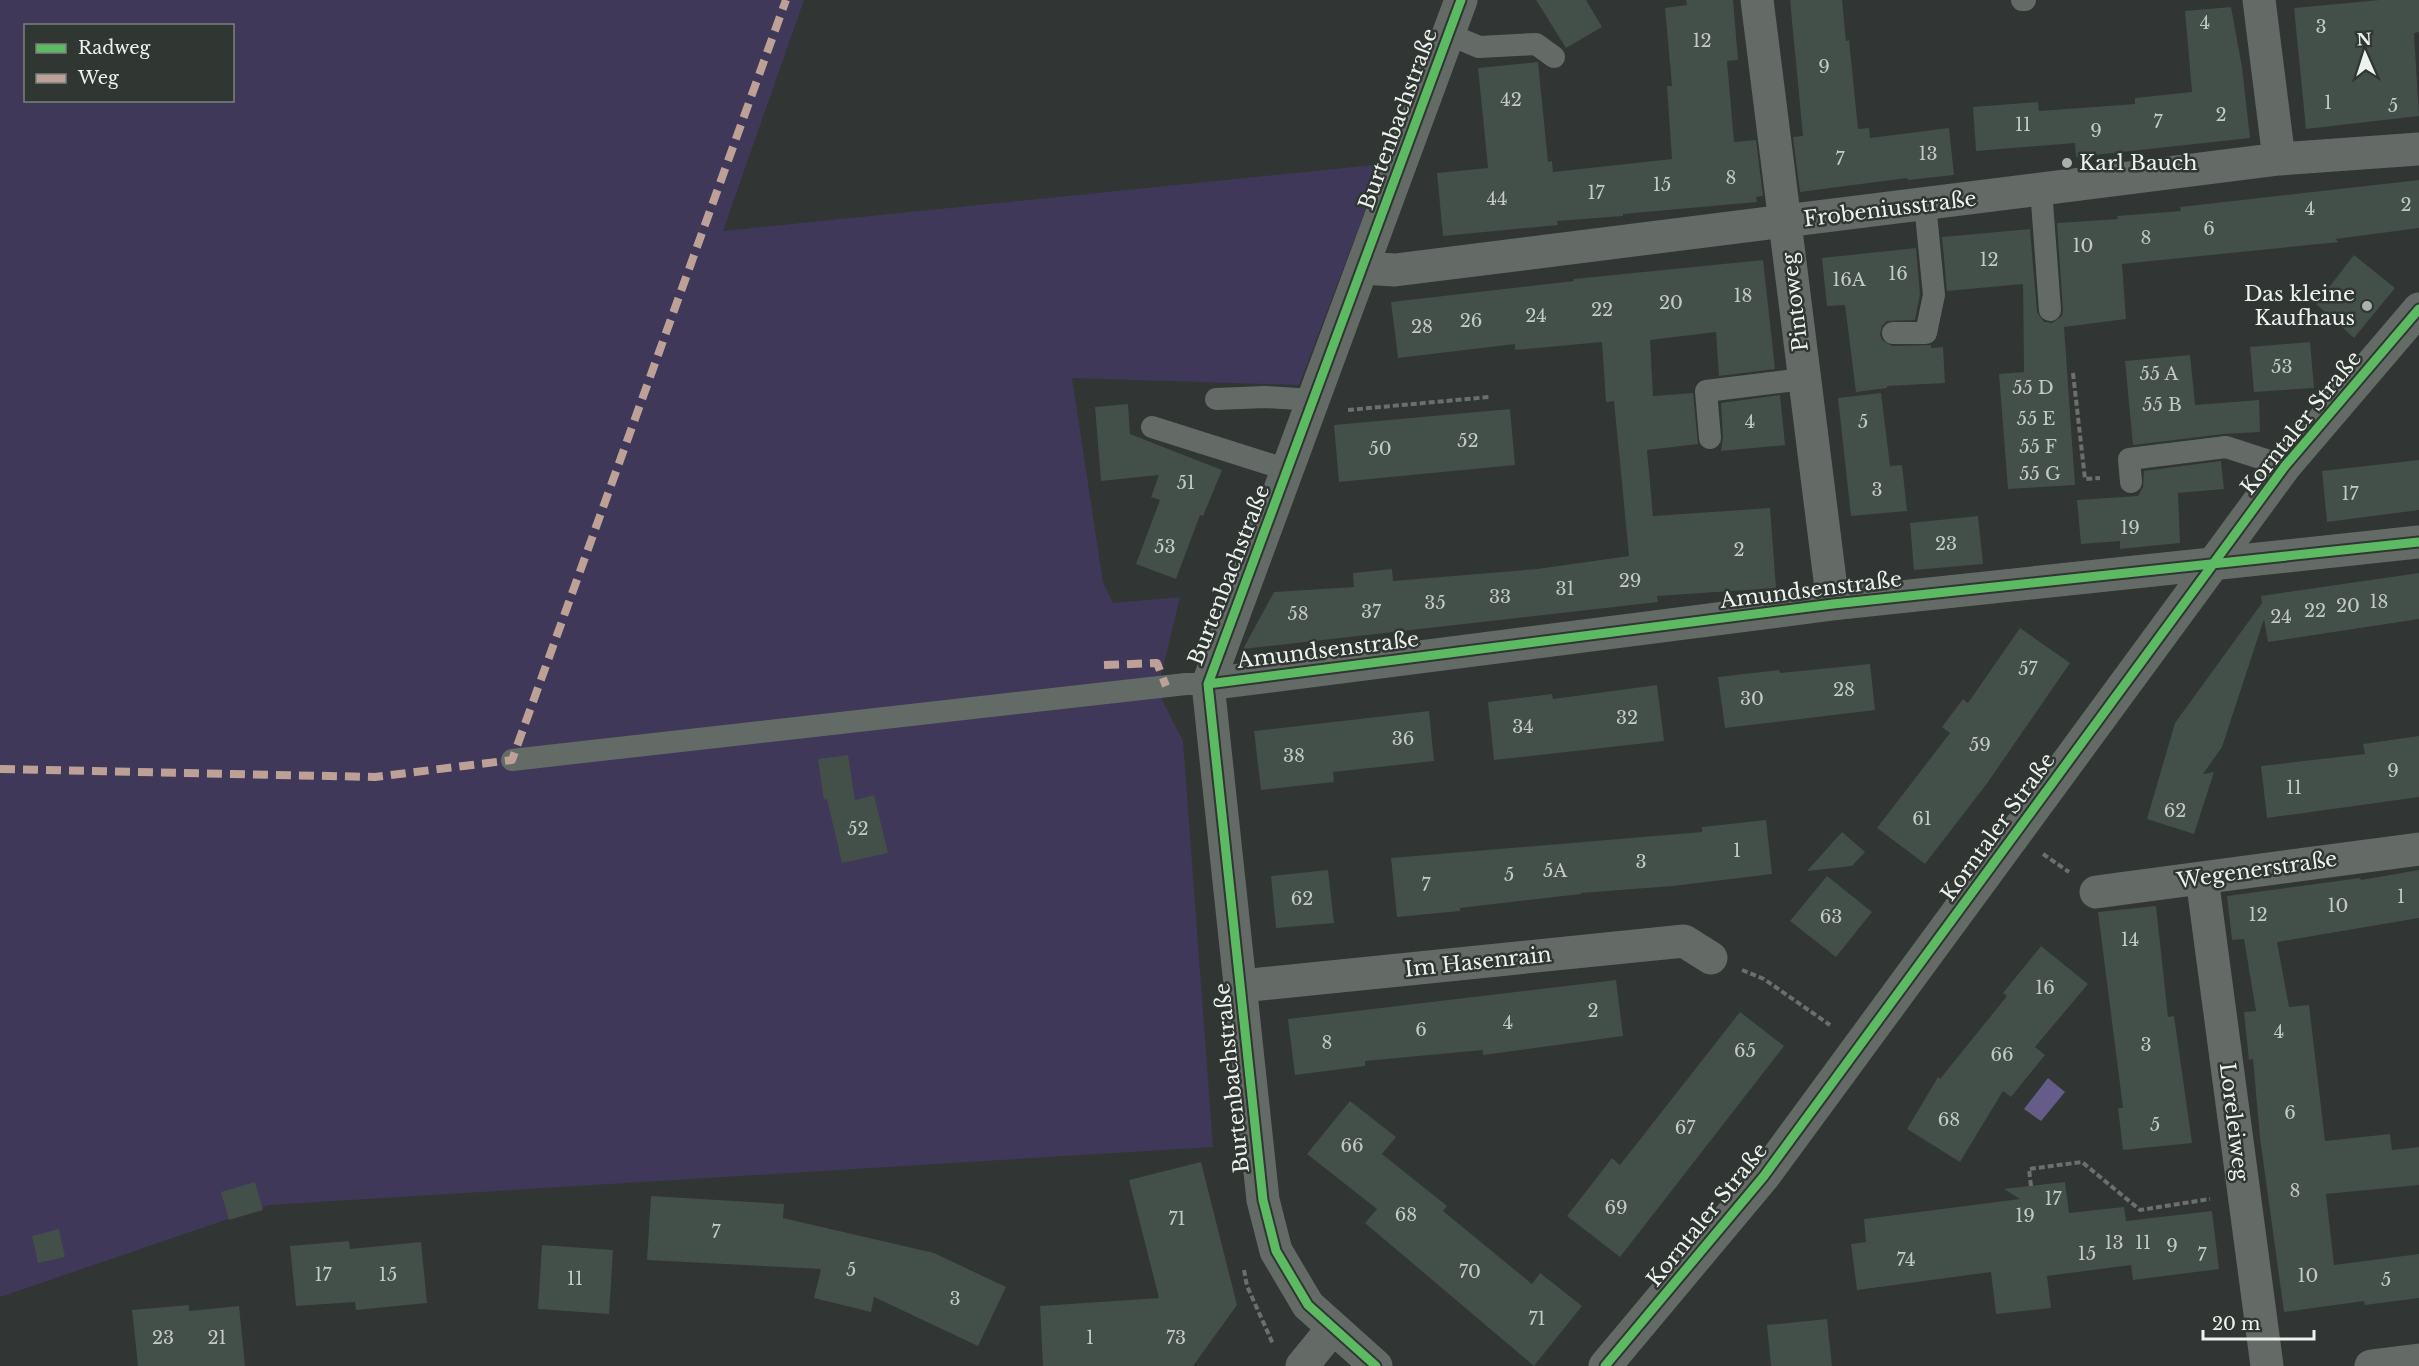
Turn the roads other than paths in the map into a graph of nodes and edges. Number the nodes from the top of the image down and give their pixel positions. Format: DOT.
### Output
graph roads {
  1 [pos="1461,0"];
  2 [pos="1757,0"];
  3 [pos="2259,0"];
  4 [pos="1448,34"];
  5 [pos="1554,57"];
  6 [pos="2419,149"];
  7 [pos="2279,159"];
  8 [pos="2041,189"];
  9 [pos="1925,204"];
  10 [pos="1785,222"];
  11 [pos="1362,268"];
  12 [pos="2419,309"];
  13 [pos="2050,310"];
  14 [pos="1893,333"];
  15 [pos="1804,379"];
  16 [pos="1216,399"];
  17 [pos="1314,400"];
  18 [pos="1152,427"];
  19 [pos="1710,438"];
  20 [pos="2284,466"];
  21 [pos="1288,470"];
  22 [pos="2131,478"];
  23 [pos="2419,542"];
  24 [pos="2213,565"];
  25 [pos="1833,604"];
  26 [pos="1208,684"];
  27 [pos="512,760"];
  28 [pos="2419,849"];
  29 [pos="2202,878"];
  30 [pos="2096,891"];
  31 [pos="1711,958"];
  32 [pos="1241,986"];
  33 [pos="1333,1328"];
  34 [pos="2419,1360"];
  35 [pos="1302,1366"];
  36 [pos="1376,1366"];
  37 [pos="1605,1366"];
  38 [pos="2266,1366"];
  39 [pos="2371,1366"];
  1 -- 4 [label="street, Burtenbachstraße"];
  2 -- 10 [label="street, Pintoweg"];
  3 -- 7 [label="street"];
  4 -- 5 [label="lane"];
  4 -- 11 [label="street, Burtenbachstraße"];
  6 -- 7 [label="street, Frobeniusstraße"];
  7 -- 8 [label="street, Frobeniusstraße"];
  8 -- 9 [label="street, Frobeniusstraße"];
  8 -- 13 [label="lane"];
  9 -- 10 [label="street, Frobeniusstraße"];
  9 -- 14 [label="lane"];
  10 -- 11 [label="street, Frobeniusstraße"];
  10 -- 15 [label="street, Pintoweg"];
  11 -- 17 [label="street, Burtenbachstraße"];
  12 -- 20 [label="street, Korntaler Straße"];
  15 -- 19 [label="lane"];
  15 -- 25 [label="street, Pintoweg"];
  16 -- 17 [label="lane"];
  17 -- 21 [label="street, Burtenbachstraße"];
  18 -- 21 [label="lane"];
  20 -- 22 [label="lane"];
  20 -- 24 [label="street, Korntaler Straße"];
  21 -- 26 [label="street, Burtenbachstraße"];
  23 -- 24 [label="street, Amundsenstraße"];
  24 -- 25 [label="street, Amundsenstraße"];
  24 -- 37 [label="street, Korntaler Straße"];
  25 -- 26 [label="street, Amundsenstraße"];
  26 -- 27 [label="lane"];
  26 -- 32 [label="street, Burtenbachstraße"];
  28 -- 29 [label="street, Wegenerstraße"];
  29 -- 30 [label="street, Wegenerstraße"];
  29 -- 38 [label="street, Loreleiweg"];
  31 -- 32 [label="street, Im Hasenrain"];
  32 -- 33 [label="street, Burtenbachstraße"];
  33 -- 35 [label="street"];
  33 -- 36 [label="street, Burtenbachstraße"];
  34 -- 39 [label="street"];
}
